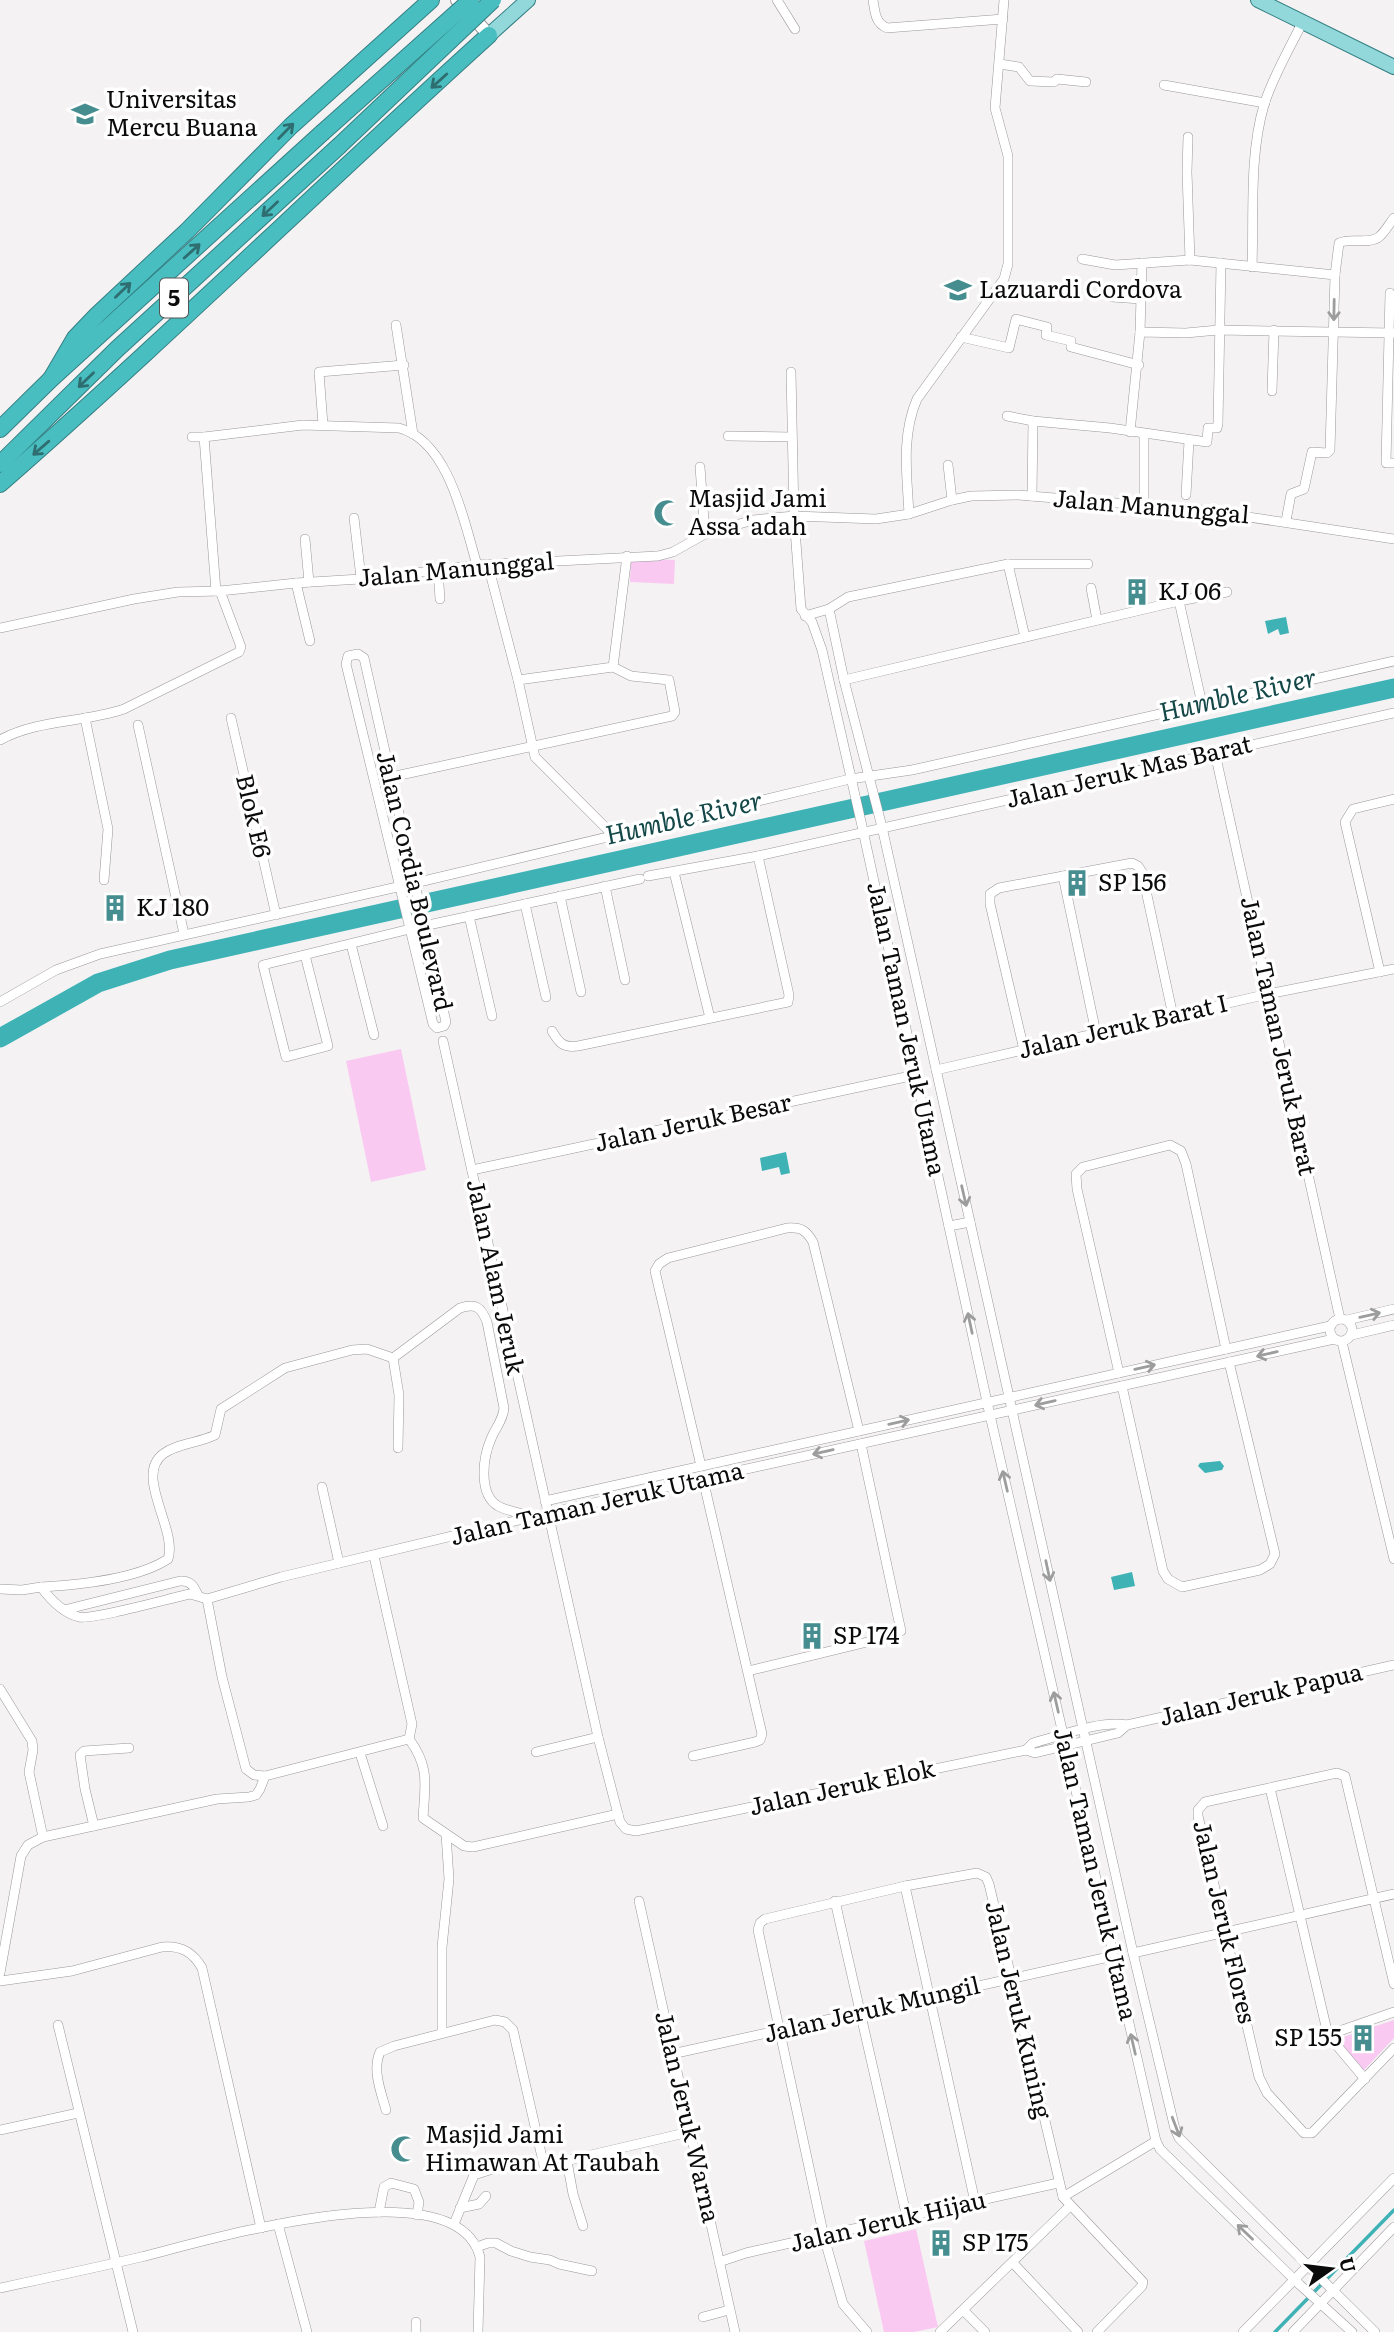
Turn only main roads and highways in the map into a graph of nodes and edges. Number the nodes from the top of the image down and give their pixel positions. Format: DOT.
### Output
graph roads {
  1 [pos="457,0"];
  2 [pos="468,0"];
  3 [pos="493,0"];
  4 [pos="528,0"];
  5 [pos="1258,0"];
  6 [pos="424,4"];
  7 [pos="503,23"];
  8 [pos="489,35"];
  9 [pos="1394,67"];
  10 [pos="51,379"];
  11 [pos="0,429"];
  12 [pos="6,459"];
  13 [pos="0,484"];
  1 -- 8 [label="main road"];
  2 -- 7 [label="main road"];
  10 -- 2 [label="highway, 5, one-way, bridge"];
  3 -- 12 [label="highway, 5, one-way, bridge"];
  4 -- 7 [label="main road"];
  5 -- 9 [label="main road"];
  10 -- 6 [label="highway, one-way"];
  7 -- 8 [label="main road"];
  8 -- 13 [label="highway, one-way"];
  10 -- 11 [label="highway, 5"];
}
